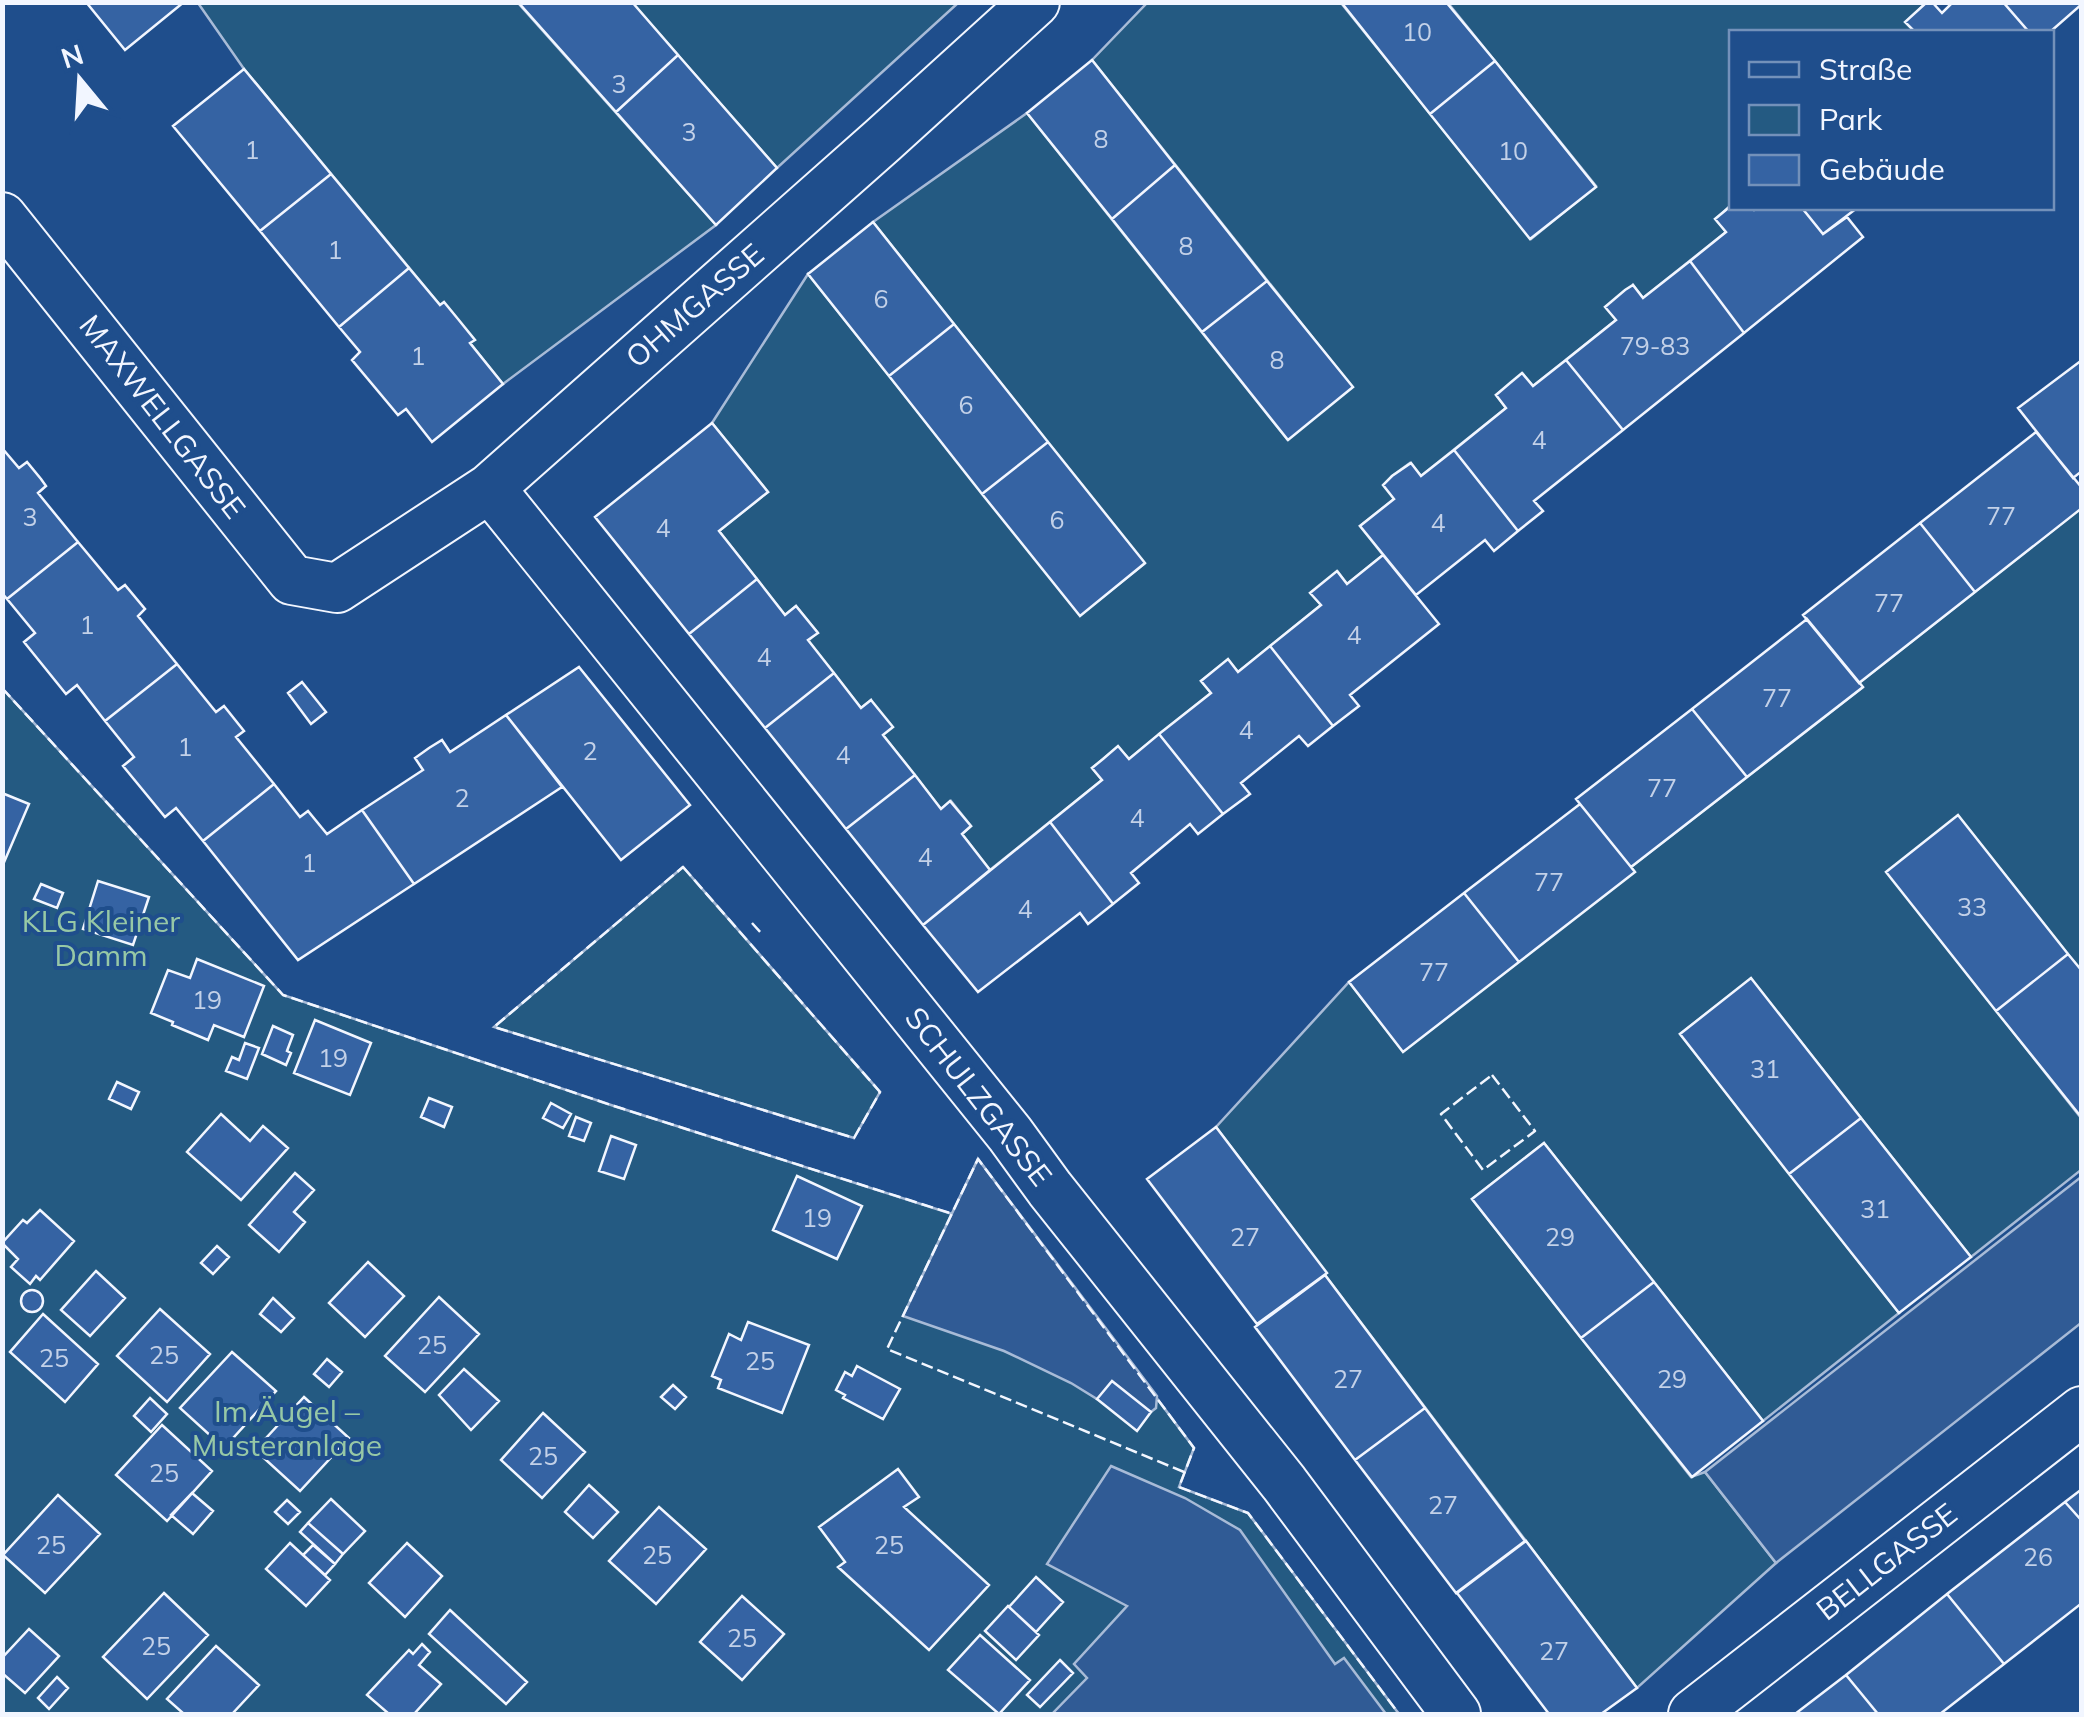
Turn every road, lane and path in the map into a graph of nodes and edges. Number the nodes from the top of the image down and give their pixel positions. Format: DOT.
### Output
graph roads {
  1 [pos="1035,2"];
  2 [pos="2,217"];
  3 [pos="490,488"];
  4 [pos="338,588"];
  5 [pos="2082,1411"];
  6 [pos="1456,1714"];
  7 [pos="1693,1714"];
  1 -- 3 [label="street, OHMGASSE"];
  2 -- 4 [label="street, MAXWELLGASSE"];
  3 -- 4 [label="street, OHMGASSE"];
  3 -- 6 [label="street, SCHULZGASSE"];
  5 -- 7 [label="street, BELLGASSE"];
}
